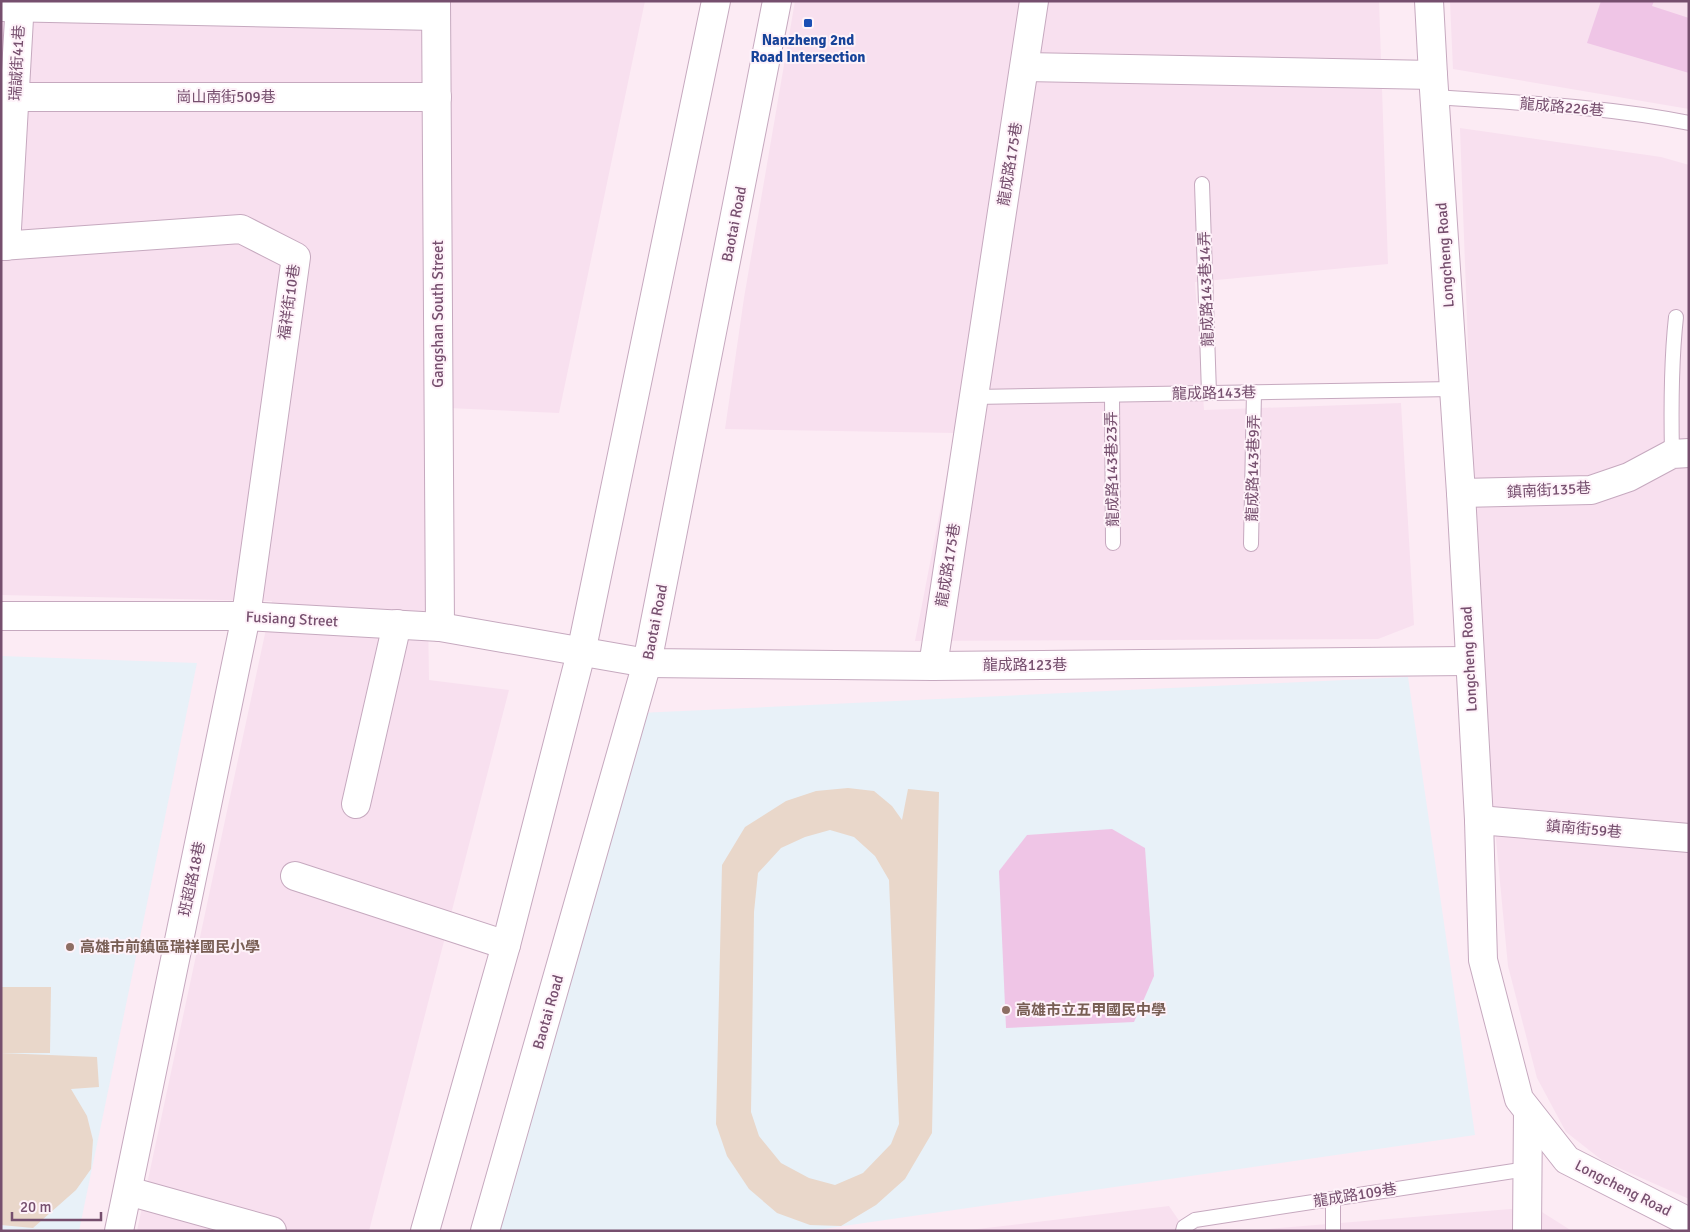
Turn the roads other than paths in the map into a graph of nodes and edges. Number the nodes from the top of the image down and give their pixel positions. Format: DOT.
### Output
graph roads {
  1 [pos="716,1"];
  2 [pos="777,1"];
  3 [pos="1034,1"];
  4 [pos="1429,1"];
  5 [pos="13,5"];
  6 [pos="436,8"];
  7 [pos="1024,67"];
  8 [pos="1433,86"];
  9 [pos="15,97"];
  10 [pos="437,97"];
  11 [pos="1689,123"];
  12 [pos="1202,184"];
  13 [pos="4,246"];
  14 [pos="1676,317"];
  15 [pos="1454,389"];
  16 [pos="1254,392"];
  17 [pos="1209,393"];
  18 [pos="1112,395"];
  19 [pos="974,397"];
  20 [pos="1680,454"];
  21 [pos="1461,493"];
  22 [pos="1113,543"];
  23 [pos="1252,544"];
  24 [pos="1,616"];
  25 [pos="246,616"];
  26 [pos="397,624"];
  27 [pos="440,627"];
  28 [pos="581,652"];
  29 [pos="1469,661"];
  30 [pos="646,663"];
  31 [pos="933,666"];
  32 [pos="356,804"];
  33 [pos="1478,820"];
  34 [pos="1689,838"];
  35 [pos="295,876"];
  36 [pos="506,945"];
  37 [pos="1528,1111"];
  38 [pos="1527,1168"];
  39 [pos="128,1191"];
  40 [pos="1333,1199"];
  41 [pos="1689,1222"];
  42 [pos="1184,1229"];
  43 [pos="119,1231"];
  44 [pos="272,1231"];
  45 [pos="425,1231"];
  46 [pos="485,1231"];
  47 [pos="1333,1231"];
  48 [pos="1527,1231"];
  1 -- 28 [label="street"];
  2 -- 30 [label="street, Baotai Road"];
  3 -- 7 [label="street, 龍成路175巷"];
  4 -- 8 [label="street, Longcheng Road"];
  5 -- 6 [label="street"];
  5 -- 9 [label="street, 瑞誠街41巷"];
  6 -- 10 [label="street, Gangshan South Street"];
  7 -- 8 [label="street"];
  7 -- 19 [label="street, 龍成路175巷"];
  8 -- 11 [label="lane, 龍成路226巷"];
  8 -- 15 [label="street, Longcheng Road"];
  9 -- 10 [label="street, 崗山南街509巷"];
  9 -- 13 [label="street, 瑞誠街41巷"];
  10 -- 27 [label="street, Gangshan South Street"];
  12 -- 17 [label="lane, 龍成路143巷14弄"];
  13 -- 25 [label="street, 福祥街10巷"];
  14 -- 20 [label="lane"];
  15 -- 16 [label="lane, 龍成路143巷"];
  15 -- 21 [label="street, Longcheng Road"];
  16 -- 17 [label="lane, 龍成路143巷"];
  16 -- 23 [label="lane, 龍成路143巷9弄"];
  17 -- 18 [label="lane, 龍成路143巷"];
  18 -- 19 [label="lane, 龍成路143巷"];
  18 -- 22 [label="lane, 龍成路143巷23弄"];
  19 -- 31 [label="street, 龍成路175巷"];
  20 -- 21 [label="street, 鎮南街135巷"];
  21 -- 29 [label="street, Longcheng Road"];
  24 -- 25 [label="street, Fusiang Street"];
  25 -- 26 [label="street, Fusiang Street"];
  25 -- 39 [label="street, 班超路18巷"];
  26 -- 27 [label="street, Fusiang Street"];
  26 -- 32 [label="street"];
  27 -- 28 [label="street, Fusiang Street"];
  28 -- 30 [label="street, 龍成路123巷"];
  28 -- 36 [label="street"];
  29 -- 31 [label="street, 龍成路123巷"];
  29 -- 33 [label="street, Longcheng Road"];
  30 -- 31 [label="street, 龍成路123巷"];
  30 -- 46 [label="street, Baotai Road"];
  33 -- 34 [label="street, 鎮南街59巷"];
  33 -- 37 [label="street, Longcheng Road"];
  35 -- 36 [label="street"];
  36 -- 45 [label="street"];
  37 -- 38 [label="street"];
  37 -- 41 [label="street, Longcheng Road"];
  38 -- 40 [label="lane, 龍成路109巷"];
  38 -- 48 [label="street"];
  39 -- 43 [label="street, 班超路18巷"];
  39 -- 44 [label="street"];
  40 -- 42 [label="lane, 龍成路109巷"];
  40 -- 47 [label="lane"];
}
